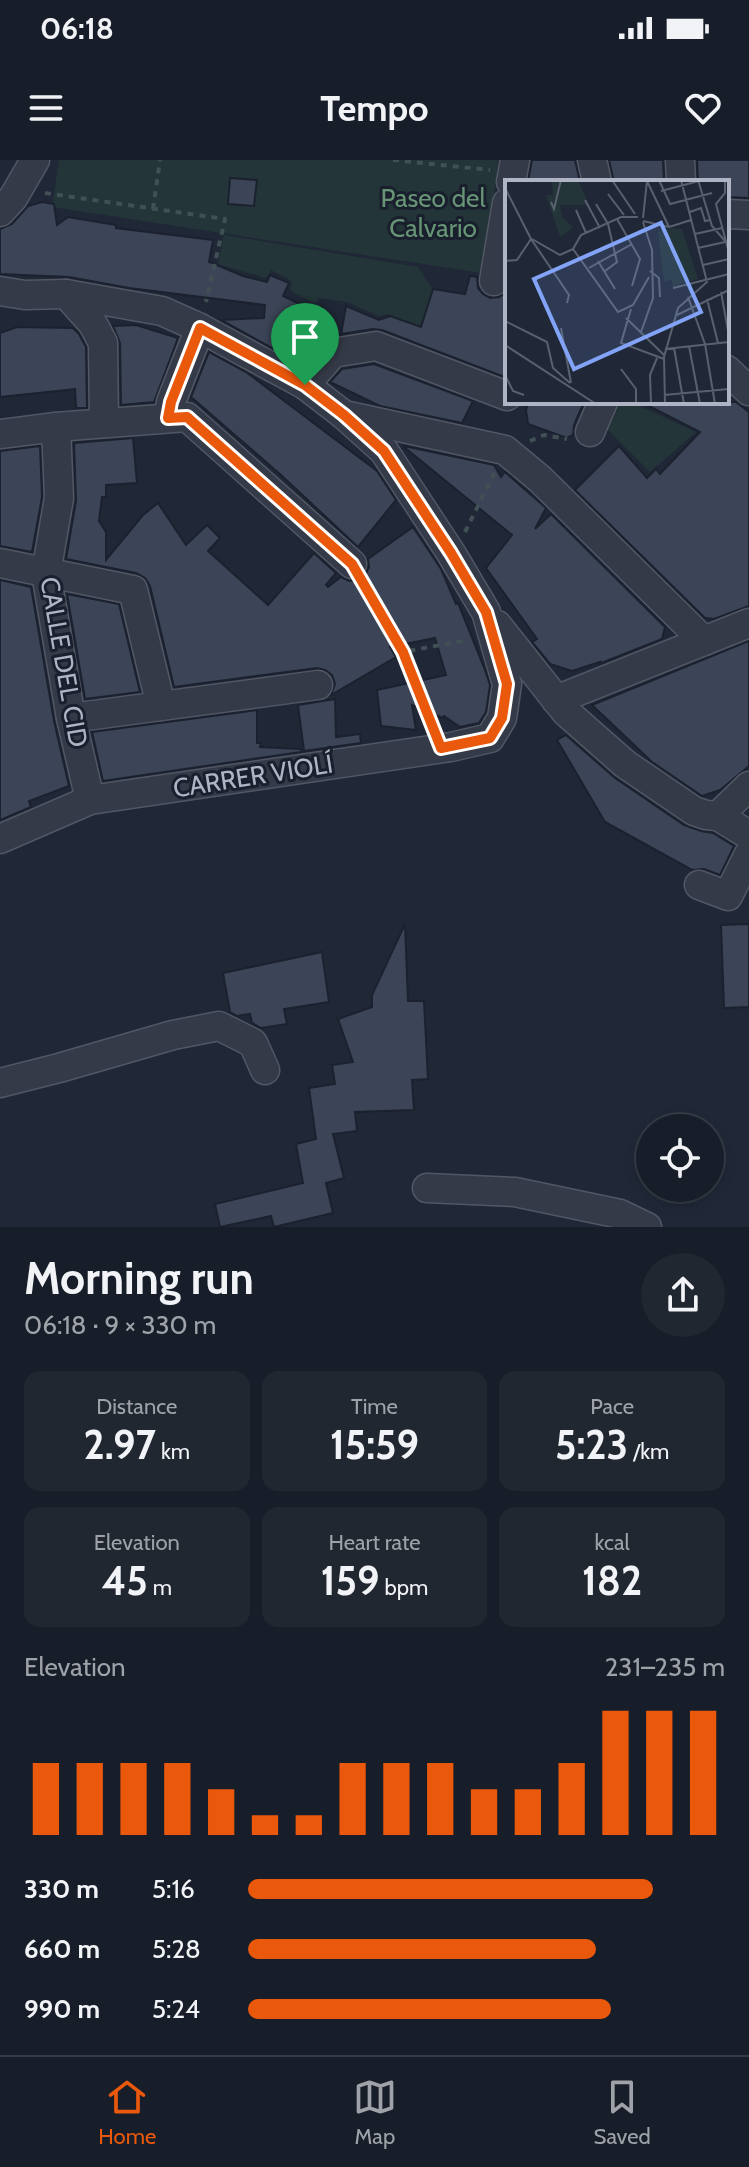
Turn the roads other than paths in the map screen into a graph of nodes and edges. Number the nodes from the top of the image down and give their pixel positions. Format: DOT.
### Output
graph roads {
  1 [pos="35,160"];
  2 [pos="592,160"];
  3 [pos="680,160"];
  4 [pos="597,180"];
  5 [pos="681,180"];
  6 [pos="0,212"];
  7 [pos="729,214"];
  8 [pos="505,215"];
  9 [pos="749,215"];
  10 [pos="494,281"];
  11 [pos="66,294"];
  12 [pos="8,295"];
  13 [pos="200,328"];
  14 [pos="729,372"];
  15 [pos="305,385"];
  16 [pos="749,391"];
  17 [pos="505,395"];
  18 [pos="602,404"];
  19 [pos="344,415"];
  20 [pos="168,418"];
  21 [pos="104,423"];
  22 [pos="56,427"];
  23 [pos="590,432"];
  24 [pos="0,434"];
  25 [pos="0,563"];
  26 [pos="352,564"];
  27 [pos="46,573"];
  28 [pos="749,623"];
  29 [pos="490,624"];
  30 [pos="704,641"];
  31 [pos="318,685"];
  32 [pos="556,700"];
  33 [pos="161,706"];
  34 [pos="71,718"];
  35 [pos="749,786"];
  36 [pos="90,800"];
  37 [pos="712,815"];
  38 [pos="749,835"];
  39 [pos="0,839"];
  40 [pos="749,854"];
  41 [pos="699,885"];
  42 [pos="265,1070"];
  43 [pos="0,1083"];
  44 [pos="427,1188"];
  45 [pos="647,1227"];
  1 -- 6 [label="street"];
  2 -- 4 [label="street"];
  3 -- 5 [label="street"];
  7 -- 9 [label="street"];
  8 -- 10 [label="street"];
  11 -- 12 [label="street"];
  11 -- 13 [label="street"];
  11 -- 21 [label="street"];
  13 -- 15 [label="street"];
  13 -- 20 [label="street"];
  14 -- 16 [label="street"];
  15 -- 17 [label="street"];
  15 -- 19 [label="street"];
  18 -- 23 [label="street"];
  19 -- 29 [label="street"];
  19 -- 30 [label="street"];
  20 -- 21 [label="street"];
  20 -- 26 [label="street"];
  21 -- 22 [label="street"];
  22 -- 24 [label="street"];
  22 -- 27 [label="street, CALLE DEL CID"];
  25 -- 27 [label="street"];
  27 -- 33 [label="street"];
  27 -- 34 [label="street, CALLE DEL CID"];
  28 -- 30 [label="street"];
  29 -- 32 [label="street"];
  29 -- 36 [label="street, CARRER VIOLÍ"];
  30 -- 32 [label="street"];
  31 -- 33 [label="street"];
  32 -- 37 [label="street"];
  33 -- 34 [label="street"];
  34 -- 36 [label="street, CALLE DEL CID"];
  35 -- 37 [label="street"];
  36 -- 39 [label="street, CARRER VIOLÍ"];
  37 -- 38 [label="street"];
  40 -- 41 [label="street"];
  42 -- 43 [label="street"];
  44 -- 45 [label="street"];
}
